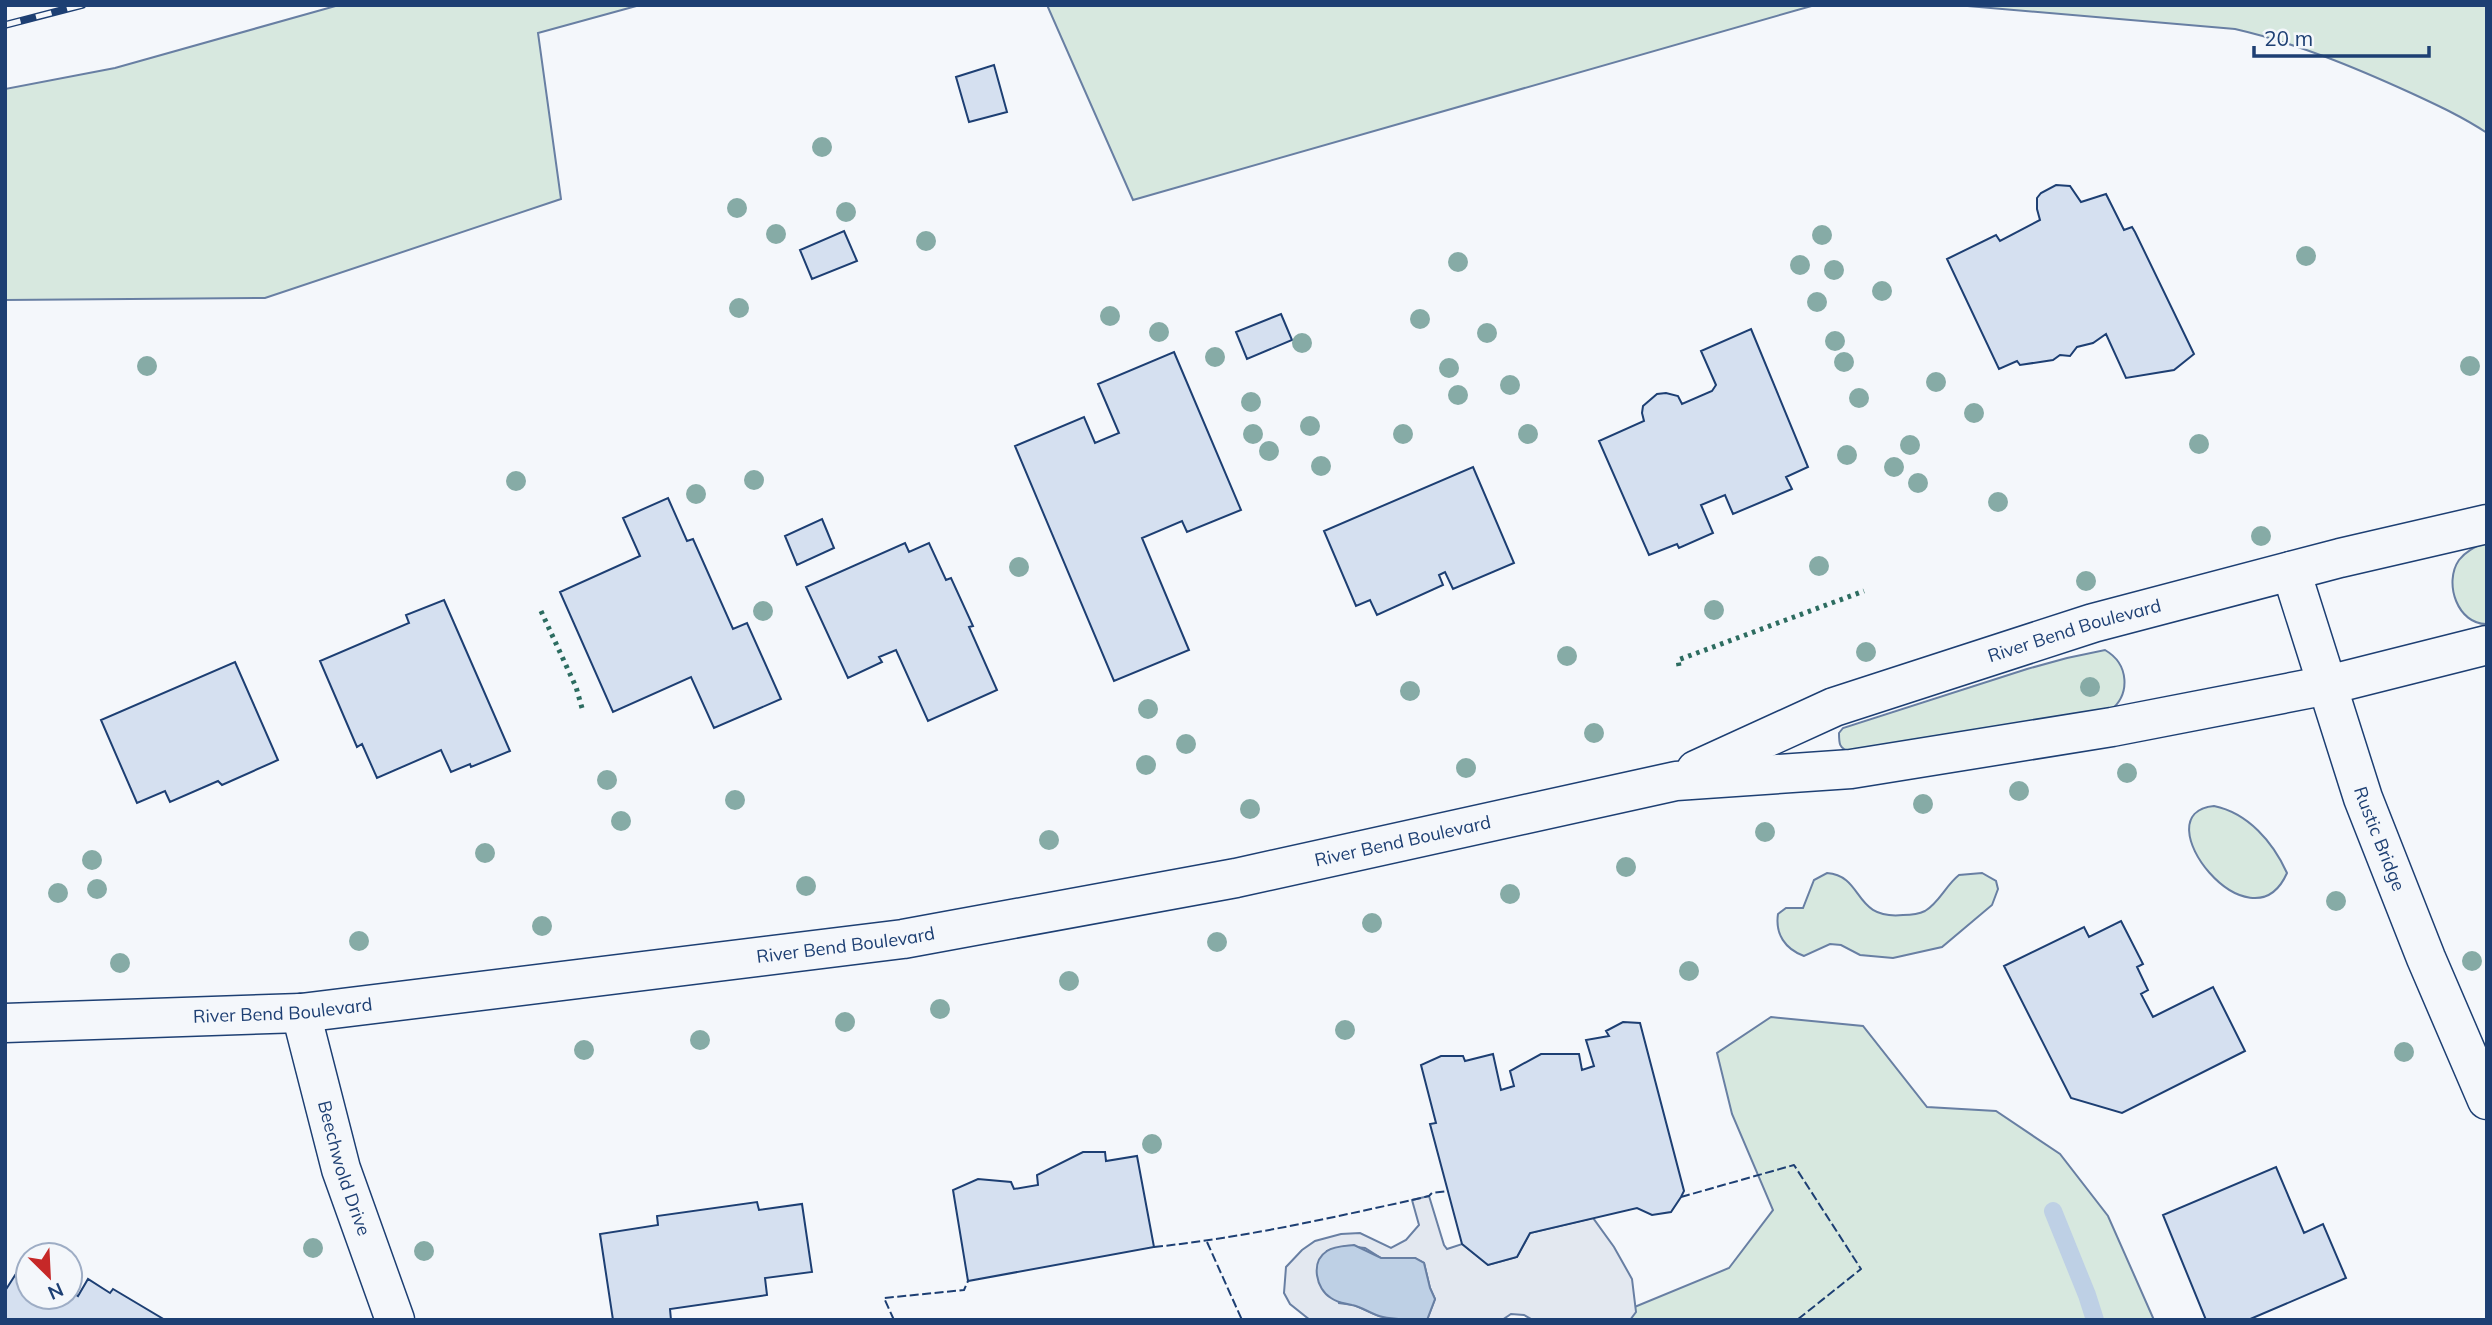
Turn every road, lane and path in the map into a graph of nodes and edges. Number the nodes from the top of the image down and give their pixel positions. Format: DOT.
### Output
graph roads {
  1 [pos="2487,524"];
  2 [pos="2291,571"];
  3 [pos="2487,645"];
  4 [pos="2328,685"];
  5 [pos="1676,781"];
  6 [pos="301,1013"];
  7 [pos="5,1023"];
  8 [pos="2487,1100"];
  9 [pos="395,1320"];
  1 -- 2 [label="street, River Bend Boulevard"];
  2 -- 4 [label="street, Rustic Bridge"];
  2 -- 5 [label="street, River Bend Boulevard"];
  3 -- 4 [label="street, River Bend Boulevard"];
  4 -- 5 [label="street, River Bend Boulevard"];
  4 -- 8 [label="street, Rustic Bridge"];
  5 -- 6 [label="street, River Bend Boulevard"];
  6 -- 7 [label="street, River Bend Boulevard"];
  6 -- 9 [label="street, Beechwold Drive"];
}
